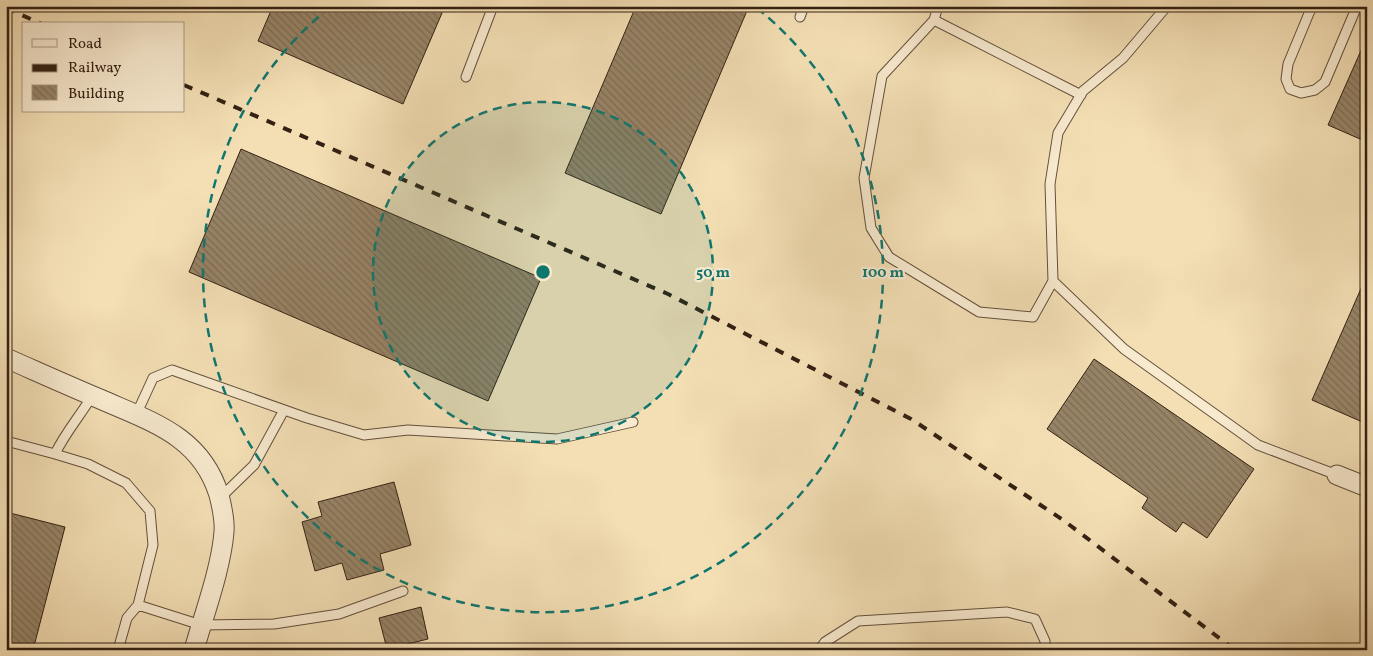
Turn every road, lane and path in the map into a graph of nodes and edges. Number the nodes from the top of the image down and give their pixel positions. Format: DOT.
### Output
graph roads {
  1 [pos="493,6"];
  2 [pos="804,6"];
  3 [pos="938,6"];
  4 [pos="1167,6"];
  5 [pos="1312,6"];
  6 [pos="1357,6"];
  7 [pos="800,17"];
  8 [pos="934,20"];
  9 [pos="466,77"];
  10 [pos="1081,95"];
  11 [pos="1053,281"];
  12 [pos="6,358"];
  13 [pos="92,396"];
  14 [pos="284,410"];
  15 [pos="136,415"];
  16 [pos="633,422"];
  17 [pos="6,441"];
  18 [pos="55,454"];
  19 [pos="1337,475"];
  20 [pos="1367,487"];
  21 [pos="220,498"];
  22 [pos="403,591"];
  23 [pos="138,605"];
  24 [pos="201,625"];
  25 [pos="118,650"];
  26 [pos="194,650"];
  27 [pos="820,650"];
  28 [pos="1045,650"];
  1 -- 9 [label="lane"];
  2 -- 7 [label="lane"];
  3 -- 8 [label="lane"];
  4 -- 10 [label="lane"];
  5 -- 6 [label="lane"];
  8 -- 10 [label="lane"];
  8 -- 11 [label="lane"];
  10 -- 11 [label="lane"];
  11 -- 19 [label="lane"];
  12 -- 13 [label="street"];
  13 -- 15 [label="street"];
  13 -- 18 [label="lane"];
  14 -- 15 [label="lane"];
  14 -- 16 [label="lane"];
  14 -- 21 [label="lane"];
  15 -- 21 [label="street"];
  17 -- 18 [label="lane"];
  18 -- 23 [label="lane"];
  19 -- 20 [label="street"];
  21 -- 24 [label="street"];
  22 -- 24 [label="lane"];
  23 -- 24 [label="lane"];
  23 -- 25 [label="lane"];
  24 -- 26 [label="street"];
  27 -- 28 [label="lane"];
}
